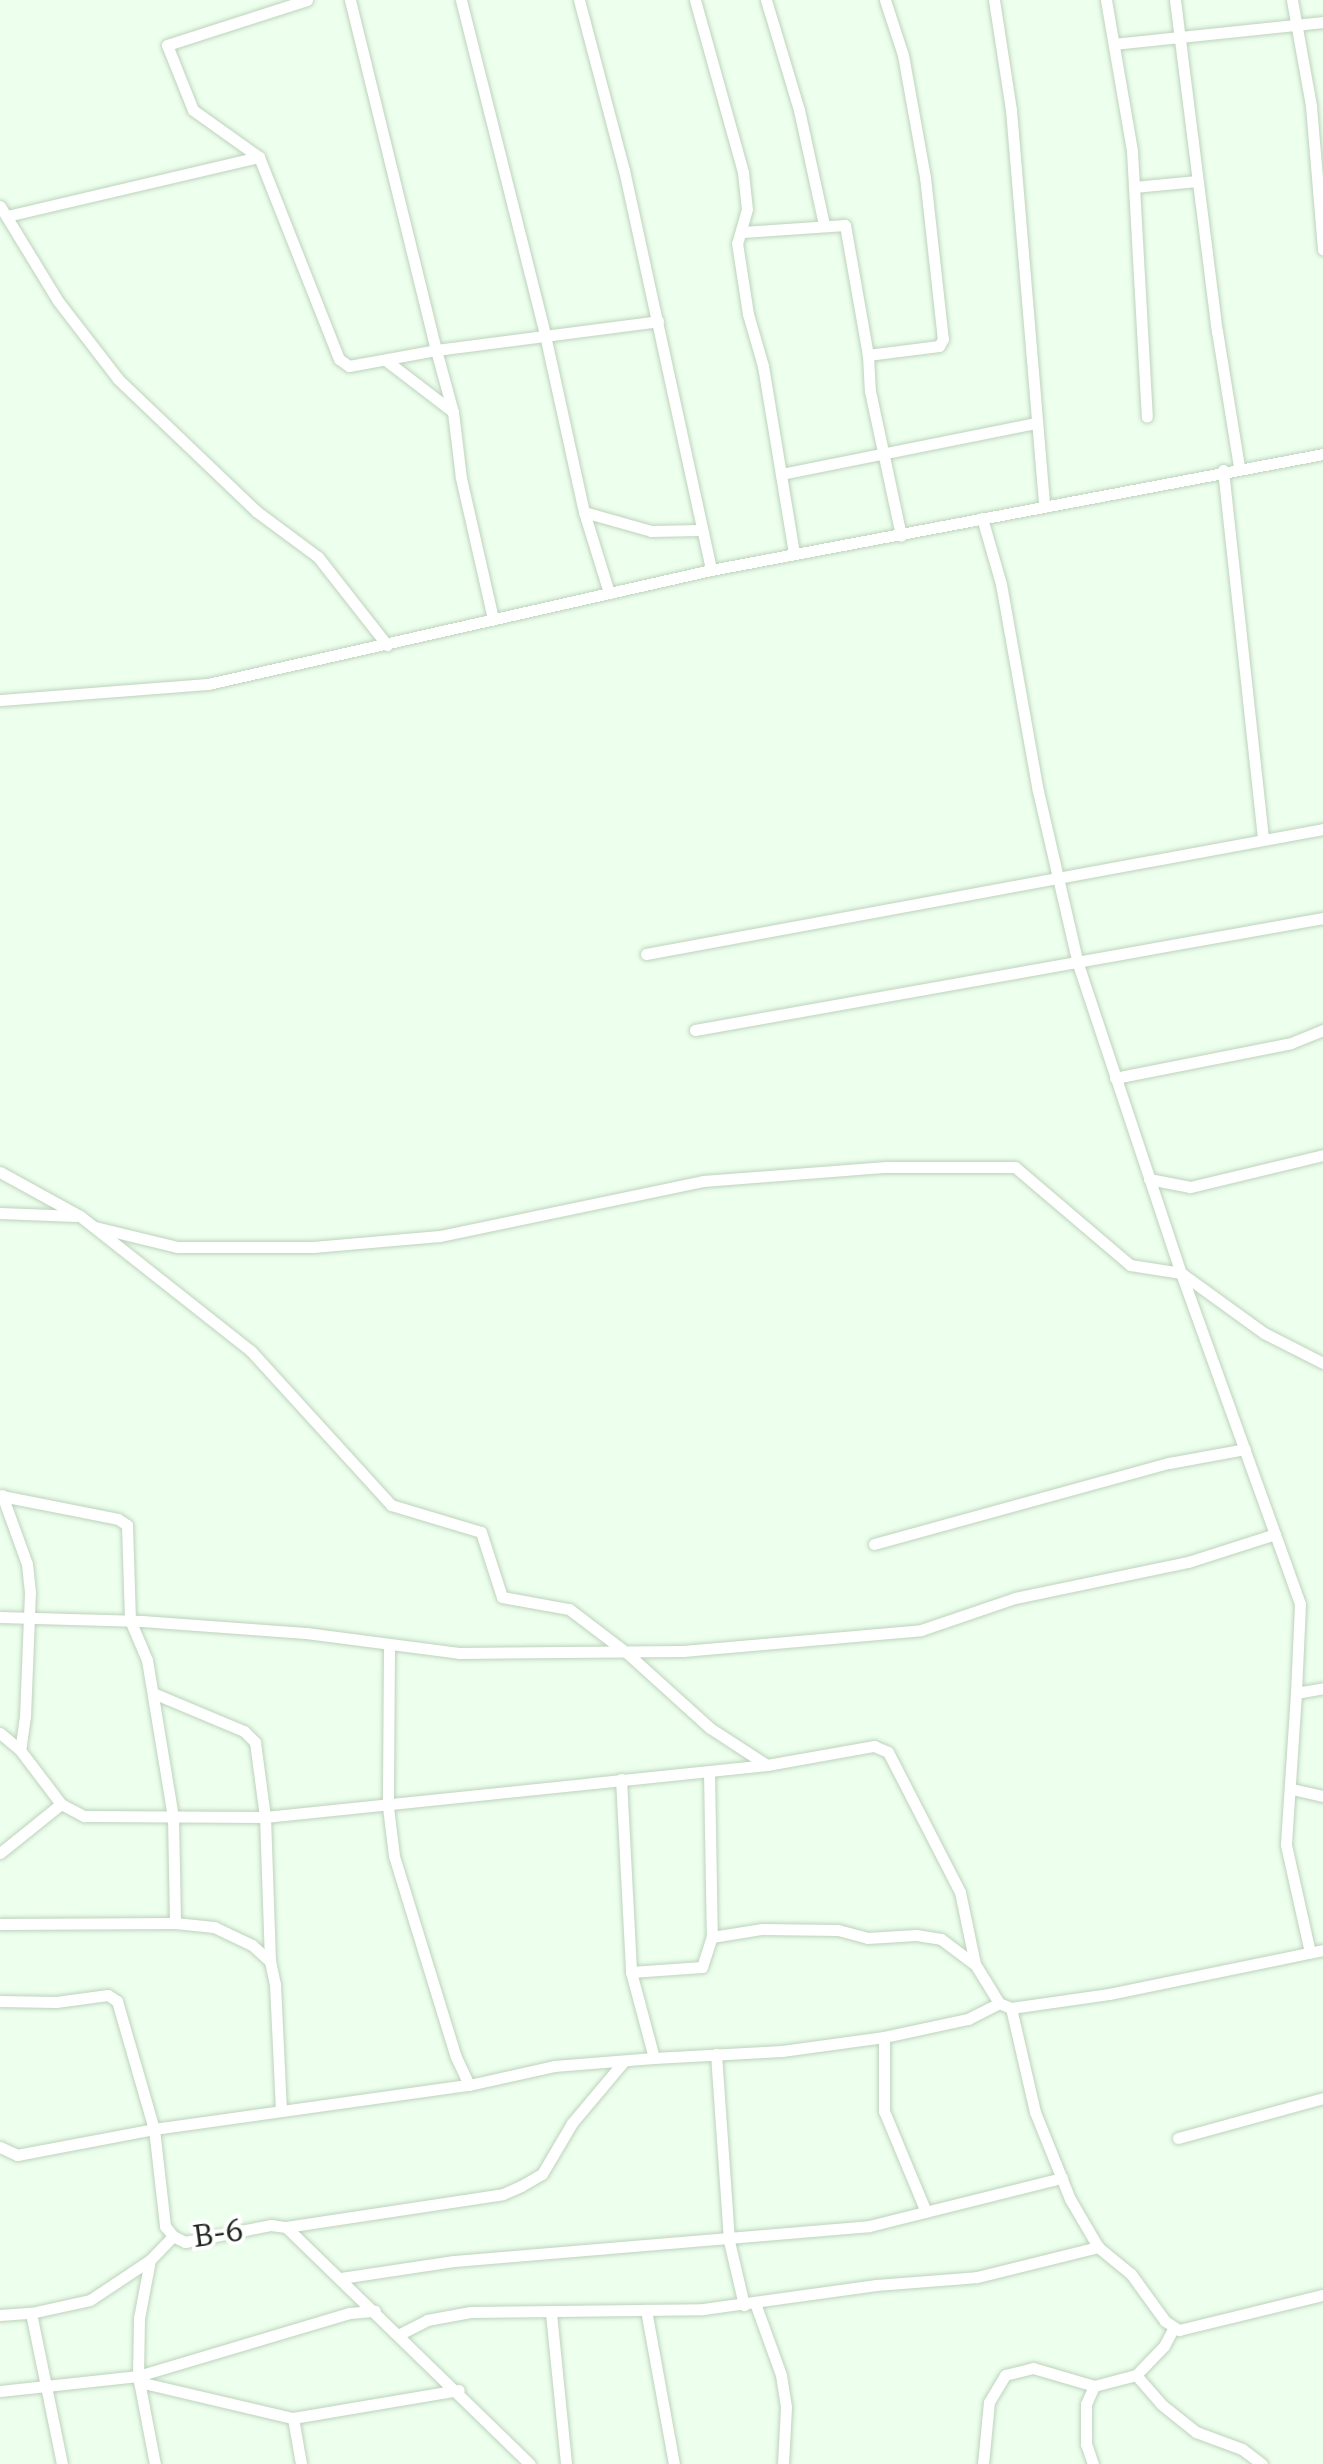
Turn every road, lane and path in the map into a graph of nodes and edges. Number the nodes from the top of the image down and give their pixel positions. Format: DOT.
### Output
graph roads {
  1 [pos="307,0"];
  2 [pos="350,0"];
  3 [pos="461,0"];
  4 [pos="579,0"];
  5 [pos="695,0"];
  6 [pos="766,0"];
  7 [pos="885,0"];
  8 [pos="994,0"];
  9 [pos="1106,0"];
  10 [pos="1175,0"];
  11 [pos="1292,0"];
  12 [pos="1323,22"];
  13 [pos="1296,23"];
  14 [pos="1180,38"];
  15 [pos="1114,44"];
  16 [pos="259,156"];
  17 [pos="1196,181"];
  18 [pos="1134,187"];
  19 [pos="3,211"];
  20 [pos="824,225"];
  21 [pos="743,232"];
  22 [pos="1323,247"];
  23 [pos="658,321"];
  24 [pos="545,336"];
  25 [pos="436,350"];
  26 [pos="868,355"];
  27 [pos="388,362"];
  28 [pos="453,412"];
  29 [pos="1147,417"];
  30 [pos="1036,423"];
  31 [pos="884,454"];
  32 [pos="1323,454"];
  33 [pos="1239,467"];
  34 [pos="1223,470"];
  35 [pos="781,474"];
  36 [pos="1044,504"];
  37 [pos="584,512"];
  38 [pos="982,518"];
  39 [pos="700,530"];
  40 [pos="901,536"];
  41 [pos="794,553"];
  42 [pos="711,570"];
  43 [pos="609,593"];
  44 [pos="493,619"];
  45 [pos="388,644"];
  46 [pos="0,700"];
  47 [pos="1323,829"];
  48 [pos="1264,838"];
  49 [pos="1057,877"];
  50 [pos="1323,918"];
  51 [pos="646,954"];
  52 [pos="1078,964"];
  53 [pos="695,1030"];
  54 [pos="1323,1030"];
  55 [pos="1115,1078"];
  56 [pos="1323,1155"];
  57 [pos="0,1172"];
  58 [pos="1149,1180"];
  59 [pos="0,1213"];
  60 [pos="80,1216"];
  61 [pos="92,1226"];
  62 [pos="1180,1273"];
  63 [pos="1323,1364"];
  64 [pos="1246,1449"];
  65 [pos="1,1494"];
  66 [pos="1275,1534"];
  67 [pos="874,1544"];
  68 [pos="0,1617"];
  69 [pos="30,1618"];
  70 [pos="130,1620"];
  71 [pos="389,1647"];
  72 [pos="627,1653"];
  73 [pos="1323,1688"];
  74 [pos="1296,1692"];
  75 [pos="153,1693"];
  76 [pos="0,1733"];
  77 [pos="20,1750"];
  78 [pos="767,1765"];
  79 [pos="710,1772"];
  80 [pos="621,1779"];
  81 [pos="1292,1789"];
  82 [pos="1323,1796"];
  83 [pos="61,1804"];
  84 [pos="388,1807"];
  85 [pos="173,1817"];
  86 [pos="265,1817"];
  87 [pos="0,1852"];
  88 [pos="175,1923"];
  89 [pos="0,1924"];
  90 [pos="712,1936"];
  91 [pos="1317,1951"];
  92 [pos="270,1961"];
  93 [pos="975,1964"];
  94 [pos="631,1972"];
  95 [pos="0,2002"];
  96 [pos="1005,2005"];
  97 [pos="884,2037"];
  98 [pos="716,2054"];
  99 [pos="654,2058"];
  100 [pos="624,2060"];
  101 [pos="469,2085"];
  102 [pos="1323,2098"];
  103 [pos="281,2111"];
  104 [pos="154,2129"];
  105 [pos="1178,2138"];
  106 [pos="0,2148"];
  107 [pos="1062,2178"];
  108 [pos="926,2212"];
  109 [pos="286,2227"];
  110 [pos="172,2236"];
  111 [pos="729,2241"];
  112 [pos="1098,2247"];
  113 [pos="150,2260"];
  114 [pos="341,2278"];
  115 [pos="1323,2295"];
  116 [pos="750,2304"];
  117 [pos="376,2310"];
  118 [pos="646,2310"];
  119 [pos="551,2313"];
  120 [pos="30,2314"];
  121 [pos="0,2315"];
  122 [pos="1174,2327"];
  123 [pos="400,2334"];
  124 [pos="1136,2375"];
  125 [pos="138,2379"];
  126 [pos="47,2386"];
  127 [pos="1094,2386"];
  128 [pos="0,2390"];
  129 [pos="458,2390"];
  130 [pos="292,2418"];
  131 [pos="62,2464"];
  132 [pos="155,2464"];
  133 [pos="300,2464"];
  134 [pos="530,2464"];
  135 [pos="566,2464"];
  136 [pos="674,2464"];
  137 [pos="783,2464"];
  138 [pos="983,2464"];
  139 [pos="1094,2464"];
  140 [pos="1262,2464"];
  1 -- 16 [label="street"];
  2 -- 25 [label="street"];
  3 -- 24 [label="street"];
  4 -- 23 [label="street"];
  5 -- 21 [label="street"];
  6 -- 20 [label="street"];
  7 -- 26 [label="street"];
  8 -- 30 [label="street"];
  9 -- 15 [label="street"];
  10 -- 14 [label="street"];
  11 -- 13 [label="street"];
  12 -- 13 [label="street"];
  13 -- 14 [label="street"];
  13 -- 22 [label="street"];
  14 -- 15 [label="street"];
  14 -- 17 [label="street"];
  15 -- 18 [label="street"];
  16 -- 19 [label="street"];
  16 -- 27 [label="street"];
  17 -- 18 [label="street"];
  17 -- 33 [label="street"];
  18 -- 29 [label="street"];
  19 -- 45 [label="street"];
  20 -- 21 [label="street"];
  20 -- 26 [label="street"];
  21 -- 35 [label="street"];
  23 -- 24 [label="street"];
  23 -- 39 [label="street"];
  24 -- 25 [label="street"];
  24 -- 37 [label="street"];
  25 -- 27 [label="street"];
  25 -- 28 [label="street"];
  26 -- 31 [label="street"];
  27 -- 28 [label="street"];
  28 -- 44 [label="street"];
  30 -- 31 [label="street"];
  30 -- 36 [label="street"];
  31 -- 35 [label="street"];
  31 -- 40 [label="street"];
  32 -- 33 [label="street"];
  33 -- 34 [label="street"];
  34 -- 36 [label="street"];
  34 -- 48 [label="street"];
  35 -- 41 [label="street"];
  36 -- 38 [label="street"];
  37 -- 39 [label="street"];
  37 -- 43 [label="street"];
  38 -- 40 [label="street"];
  38 -- 49 [label="street"];
  39 -- 42 [label="street"];
  40 -- 41 [label="street"];
  41 -- 42 [label="street"];
  42 -- 43 [label="street"];
  43 -- 44 [label="street"];
  44 -- 45 [label="street"];
  45 -- 46 [label="street"];
  47 -- 48 [label="street"];
  48 -- 49 [label="street"];
  49 -- 51 [label="street"];
  49 -- 52 [label="street"];
  50 -- 52 [label="street"];
  52 -- 53 [label="street"];
  52 -- 55 [label="street"];
  54 -- 55 [label="street"];
  55 -- 58 [label="street"];
  56 -- 58 [label="street"];
  57 -- 60 [label="street"];
  58 -- 62 [label="street"];
  59 -- 60 [label="street"];
  60 -- 61 [label="street"];
  61 -- 62 [label="street"];
  61 -- 72 [label="street"];
  62 -- 63 [label="street"];
  62 -- 64 [label="street"];
  64 -- 66 [label="street"];
  64 -- 67 [label="street"];
  65 -- 69 [label="street"];
  65 -- 70 [label="street"];
  66 -- 72 [label="street"];
  66 -- 74 [label="street"];
  68 -- 69 [label="street"];
  69 -- 70 [label="street"];
  69 -- 77 [label="street"];
  70 -- 71 [label="street"];
  70 -- 75 [label="street"];
  71 -- 72 [label="street"];
  71 -- 84 [label="street"];
  72 -- 78 [label="street"];
  73 -- 74 [label="street"];
  74 -- 81 [label="street"];
  75 -- 85 [label="street"];
  75 -- 86 [label="street"];
  76 -- 77 [label="street"];
  77 -- 83 [label="street"];
  78 -- 79 [label="street"];
  78 -- 93 [label="street"];
  79 -- 80 [label="street"];
  79 -- 90 [label="street"];
  80 -- 84 [label="street"];
  80 -- 94 [label="street"];
  81 -- 82 [label="street"];
  81 -- 91 [label="street"];
  83 -- 85 [label="street"];
  83 -- 87 [label="street"];
  84 -- 86 [label="street"];
  84 -- 101 [label="street"];
  85 -- 86 [label="street"];
  85 -- 88 [label="street"];
  86 -- 92 [label="street"];
  88 -- 89 [label="street"];
  88 -- 92 [label="street"];
  90 -- 93 [label="street"];
  90 -- 94 [label="street"];
  91 -- 96 [label="street"];
  92 -- 103 [label="street"];
  93 -- 96 [label="street"];
  94 -- 99 [label="street"];
  95 -- 104 [label="street, B-6"];
  96 -- 97 [label="street"];
  96 -- 107 [label="street"];
  97 -- 98 [label="street"];
  97 -- 108 [label="street"];
  98 -- 99 [label="street"];
  98 -- 111 [label="street"];
  99 -- 100 [label="street"];
  100 -- 101 [label="street"];
  100 -- 109 [label="street"];
  101 -- 103 [label="street"];
  102 -- 105 [label="street"];
  103 -- 104 [label="street"];
  104 -- 106 [label="street"];
  104 -- 110 [label="street, B-6"];
  107 -- 108 [label="street"];
  107 -- 112 [label="street"];
  108 -- 111 [label="street"];
  109 -- 110 [label="street, B-6"];
  109 -- 114 [label="street, B-6"];
  110 -- 113 [label="street"];
  111 -- 114 [label="street"];
  111 -- 116 [label="street"];
  112 -- 116 [label="street"];
  112 -- 122 [label="street"];
  113 -- 120 [label="street"];
  113 -- 125 [label="street"];
  114 -- 117 [label="street, B-6"];
  115 -- 122 [label="street"];
  116 -- 118 [label="street"];
  116 -- 137 [label="street"];
  117 -- 123 [label="street, B-6"];
  117 -- 125 [label="street"];
  118 -- 119 [label="street"];
  118 -- 136 [label="street"];
  119 -- 123 [label="street"];
  119 -- 135 [label="street"];
  120 -- 121 [label="street"];
  120 -- 126 [label="street"];
  122 -- 124 [label="street"];
  123 -- 129 [label="street, B-6"];
  124 -- 127 [label="street"];
  124 -- 140 [label="street"];
  125 -- 126 [label="street"];
  125 -- 130 [label="street"];
  125 -- 132 [label="street"];
  126 -- 128 [label="street"];
  126 -- 131 [label="street"];
  127 -- 138 [label="street"];
  127 -- 139 [label="street"];
  129 -- 130 [label="street"];
  129 -- 134 [label="street, B-6"];
  130 -- 133 [label="street"];
}
